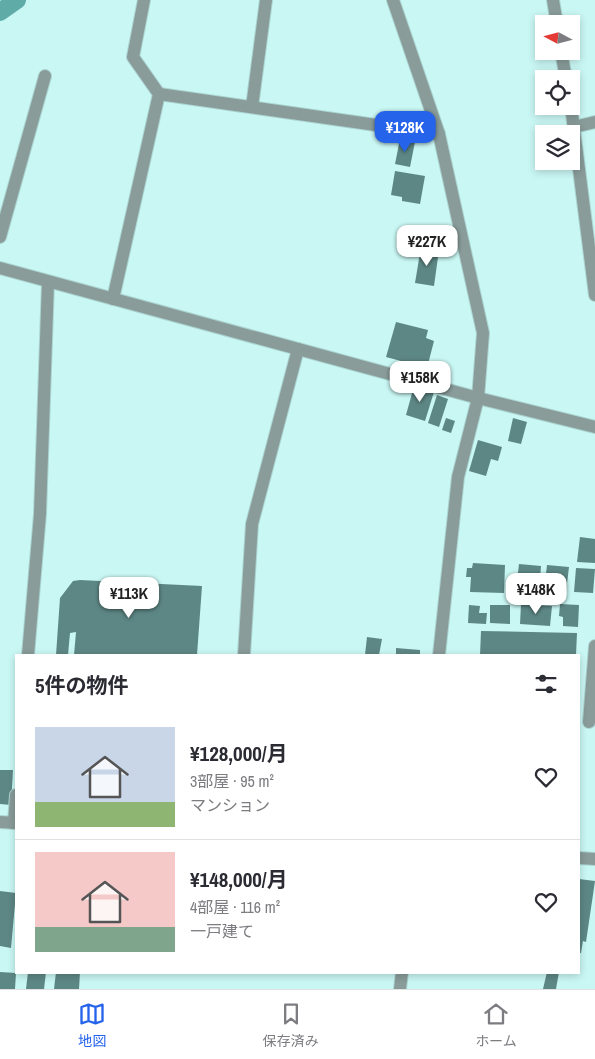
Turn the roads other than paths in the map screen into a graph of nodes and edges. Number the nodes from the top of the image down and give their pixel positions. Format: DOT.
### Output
graph roads {
  1 [pos="144,0"];
  2 [pos="266,0"];
  3 [pos="393,0"];
  4 [pos="553,0"];
  5 [pos="556,15"];
  6 [pos="45,76"];
  7 [pos="158,94"];
  8 [pos="252,107"];
  9 [pos="595,122"];
  10 [pos="580,126"];
  11 [pos="439,134"];
  12 [pos="579,170"];
  13 [pos="0,237"];
  14 [pos="0,268"];
  15 [pos="48,282"];
  16 [pos="595,295"];
  17 [pos="113,299"];
  18 [pos="298,349"];
  19 [pos="478,398"];
  20 [pos="595,427"];
  21 [pos="595,646"];
  22 [pos="28,654"];
  23 [pos="244,654"];
  24 [pos="439,654"];
  25 [pos="589,722"];
  26 [pos="0,822"];
  27 [pos="15,823"];
  28 [pos="580,858"];
  29 [pos="595,859"];
  30 [pos="402,974"];
  31 [pos="400,989"];
  1 -- 7 [label="street"];
  2 -- 8 [label="street"];
  3 -- 11 [label="street"];
  4 -- 5 [label="street"];
  6 -- 13 [label="street"];
  7 -- 8 [label="street"];
  7 -- 17 [label="street"];
  8 -- 11 [label="street"];
  9 -- 10 [label="street"];
  11 -- 19 [label="street"];
  12 -- 16 [label="street"];
  14 -- 15 [label="street"];
  15 -- 17 [label="street"];
  15 -- 22 [label="street"];
  17 -- 18 [label="street"];
  18 -- 19 [label="street"];
  18 -- 23 [label="street"];
  19 -- 20 [label="street"];
  19 -- 24 [label="street"];
  21 -- 25 [label="street"];
  26 -- 27 [label="street"];
  28 -- 29 [label="street"];
  30 -- 31 [label="street"];
}
